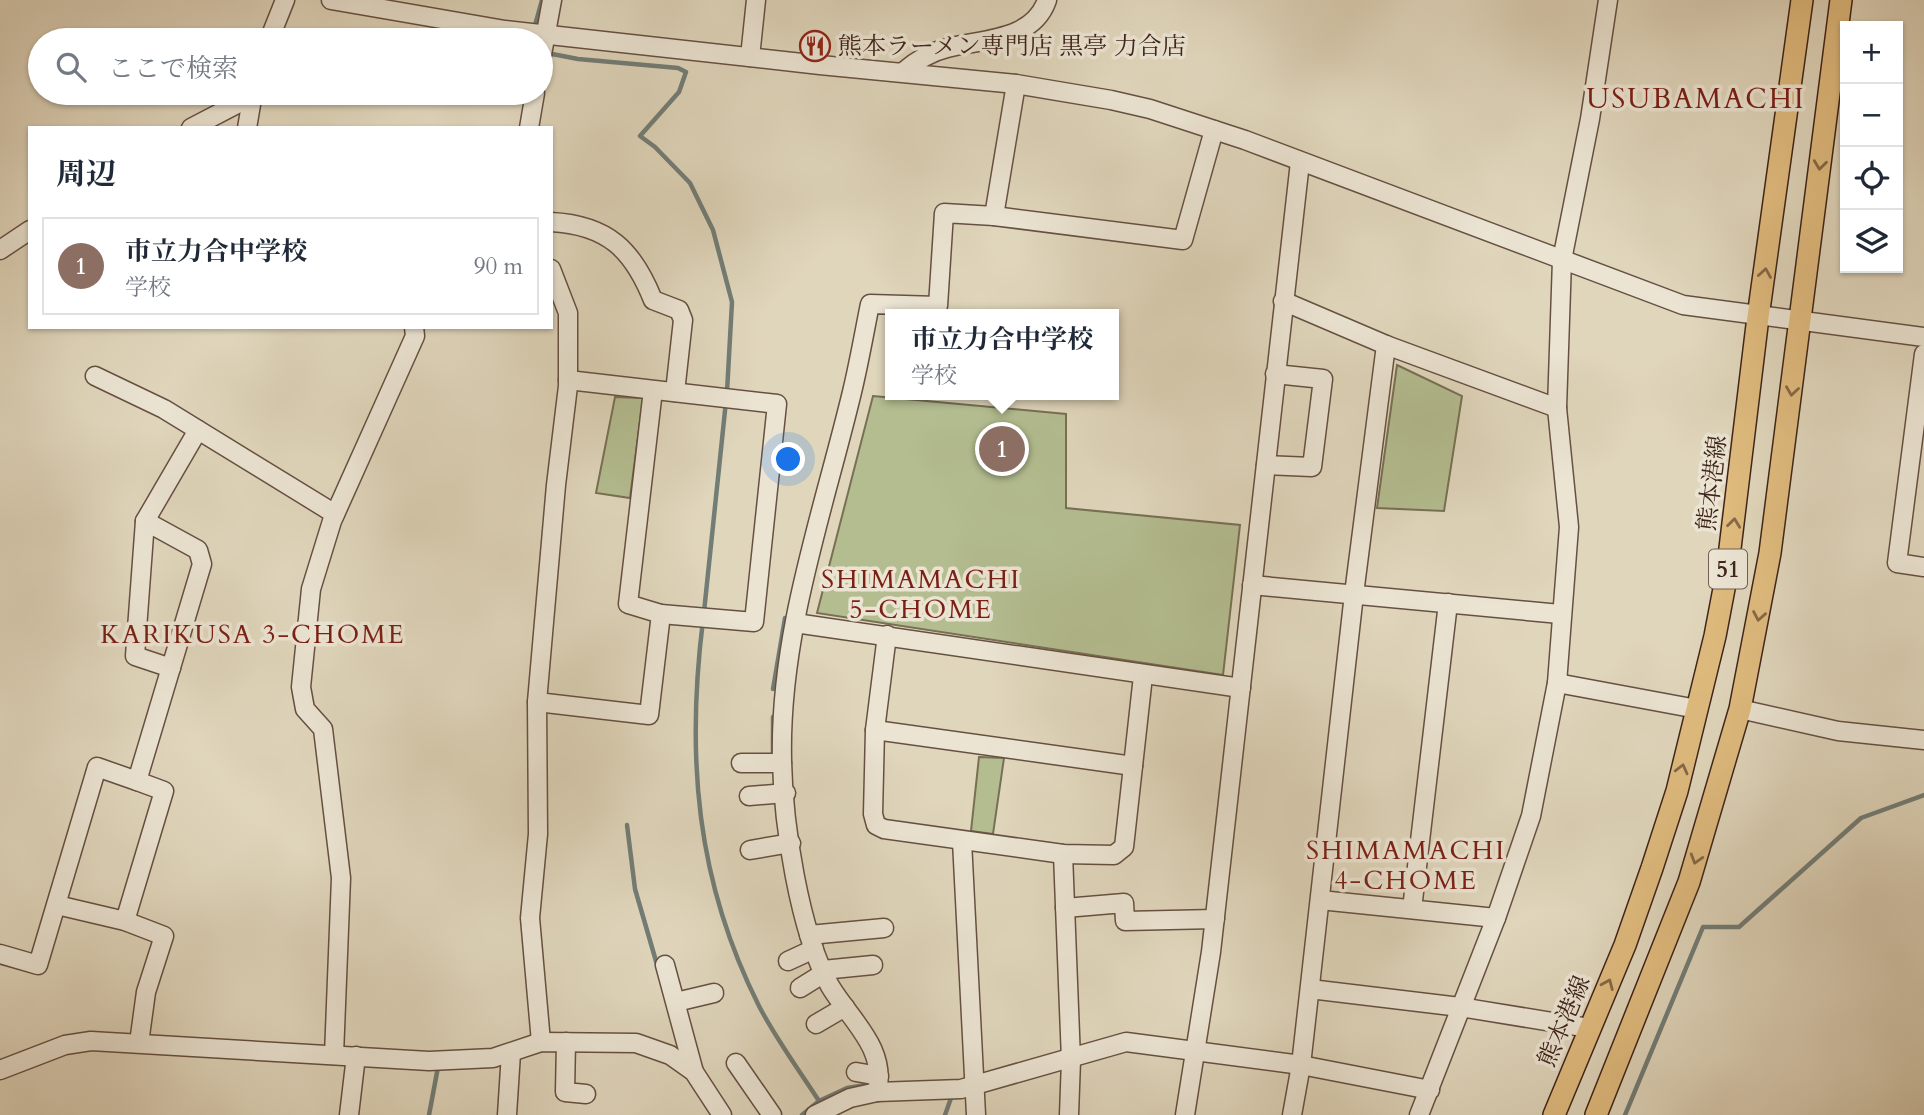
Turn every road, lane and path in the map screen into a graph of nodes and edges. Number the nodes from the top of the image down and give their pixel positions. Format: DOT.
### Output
graph roads {
  1 [pos="285,0"];
  2 [pos="331,0"];
  3 [pos="552,0"];
  4 [pos="756,0"];
  5 [pos="1047,0"];
  6 [pos="1608,0"];
  7 [pos="1802,0"];
  8 [pos="1841,0"];
  9 [pos="274,28"];
  10 [pos="467,28"];
  11 [pos="546,28"];
  12 [pos="553,36"];
  13 [pos="750,57"];
  14 [pos="903,72"];
  15 [pos="1016,84"];
  16 [pos="232,105"];
  17 [pos="252,105"];
  18 [pos="533,105"];
  19 [pos="195,126"];
  20 [pos="247,126"];
  21 [pos="529,126"];
  22 [pos="1214,130"];
  23 [pos="1300,162"];
  24 [pos="994,216"];
  25 [pos="553,222"];
  26 [pos="28,231"];
  27 [pos="0,250"];
  28 [pos="1562,260"];
  29 [pos="553,274"];
  30 [pos="1283,301"];
  31 [pos="1758,317"];
  32 [pos="1801,321"];
  33 [pos="414,329"];
  34 [pos="1924,337"];
  35 [pos="1386,345"];
  36 [pos="1924,354"];
  37 [pos="1275,374"];
  38 [pos="95,376"];
  39 [pos="568,380"];
  40 [pos="653,390"];
  41 [pos="675,392"];
  42 [pos="1557,408"];
  43 [pos="1919,422"];
  44 [pos="198,430"];
  45 [pos="1266,465"];
  46 [pos="335,514"];
  47 [pos="145,522"];
  48 [pos="1924,567"];
  49 [pos="1252,584"];
  50 [pos="1354,594"];
  51 [pos="1448,603"];
  52 [pos="661,614"];
  53 [pos="1560,614"];
  54 [pos="795,622"];
  55 [pos="887,635"];
  56 [pos="171,668"];
  57 [pos="1143,676"];
  58 [pos="1557,683"];
  59 [pos="1241,688"];
  60 [pos="537,702"];
  61 [pos="1697,709"];
  62 [pos="1740,709"];
  63 [pos="875,730"];
  64 [pos="1924,740"];
  65 [pos="741,763"];
  66 [pos="782,763"];
  67 [pos="1133,766"];
  68 [pos="137,781"];
  69 [pos="786,793"];
  70 [pos="749,796"];
  71 [pos="962,841"];
  72 [pos="792,843"];
  73 [pos="750,850"];
  74 [pos="1063,854"];
  75 [pos="1320,900"];
  76 [pos="57,905"];
  77 [pos="1065,908"];
  78 [pos="1412,909"];
  79 [pos="1496,918"];
  80 [pos="1215,919"];
  81 [pos="125,921"];
  82 [pos="884,928"];
  83 [pos="811,942"];
  84 [pos="0,954"];
  85 [pos="788,961"];
  86 [pos="665,965"];
  87 [pos="873,965"];
  88 [pos="824,972"];
  89 [pos="800,988"];
  90 [pos="1310,989"];
  91 [pos="714,993"];
  92 [pos="676,1002"];
  93 [pos="845,1007"];
  94 [pos="1460,1007"];
  95 [pos="816,1024"];
  96 [pos="1589,1028"];
  97 [pos="541,1041"];
  98 [pos="566,1042"];
  99 [pos="139,1043"];
  100 [pos="1195,1050"];
  101 [pos="511,1053"];
  102 [pos="334,1055"];
  103 [pos="356,1056"];
  104 [pos="1071,1060"];
  105 [pos="736,1063"];
  106 [pos="1301,1065"];
  107 [pos="0,1070"];
  108 [pos="694,1072"];
  109 [pos="856,1073"];
  110 [pos="878,1084"];
  111 [pos="975,1085"];
  112 [pos="1430,1090"];
  113 [pos="586,1094"];
  114 [pos="349,1115"];
  115 [pos="507,1115"];
  116 [pos="722,1115"];
  117 [pos="772,1115"];
  118 [pos="816,1115"];
  119 [pos="976,1115"];
  120 [pos="1069,1115"];
  121 [pos="1185,1115"];
  122 [pos="1292,1115"];
  123 [pos="1419,1115"];
  124 [pos="1554,1115"];
  125 [pos="1597,1115"];
  1 -- 9 [label="street"];
  2 -- 10 [label="street"];
  3 -- 11 [label="street"];
  4 -- 13 [label="street"];
  5 -- 14 [label="street"];
  6 -- 28 [label="street"];
  31 -- 7 [label="main road, 熊本港線 / 51, one-way"];
  8 -- 32 [label="main road, 51, one-way"];
  12 -- 13 [label="street"];
  13 -- 14 [label="street"];
  14 -- 15 [label="street"];
  15 -- 22 [label="street"];
  15 -- 24 [label="street"];
  16 -- 19 [label="street"];
  17 -- 20 [label="street"];
  18 -- 21 [label="street"];
  22 -- 23 [label="street"];
  22 -- 24 [label="street"];
  23 -- 28 [label="street"];
  23 -- 30 [label="street"];
  24 -- 54 [label="street"];
  25 -- 41 [label="street"];
  26 -- 27 [label="street"];
  28 -- 31 [label="street"];
  28 -- 42 [label="street"];
  29 -- 39 [label="street"];
  30 -- 35 [label="street"];
  30 -- 37 [label="street"];
  31 -- 32 [label="street"];
  61 -- 31 [label="main road, 熊本港線 / 51, one-way"];
  32 -- 34 [label="street"];
  32 -- 62 [label="main road, 51, one-way"];
  33 -- 46 [label="street"];
  35 -- 42 [label="street"];
  35 -- 50 [label="street"];
  36 -- 43 [label="street"];
  37 -- 45 [label="street"];
  37 -- 45 [label="street"];
  38 -- 44 [label="street"];
  39 -- 40 [label="street"];
  39 -- 60 [label="street"];
  40 -- 41 [label="street"];
  40 -- 52 [label="street"];
  41 -- 52 [label="street"];
  42 -- 53 [label="street"];
  43 -- 48 [label="street"];
  44 -- 46 [label="street"];
  44 -- 47 [label="street"];
  45 -- 49 [label="street"];
  46 -- 102 [label="street"];
  47 -- 56 [label="street"];
  47 -- 56 [label="street"];
  49 -- 50 [label="street"];
  49 -- 59 [label="street"];
  50 -- 51 [label="street"];
  50 -- 75 [label="street"];
  51 -- 53 [label="street"];
  51 -- 78 [label="street"];
  52 -- 60 [label="street"];
  53 -- 58 [label="street"];
  54 -- 55 [label="street"];
  54 -- 66 [label="street"];
  55 -- 57 [label="street"];
  55 -- 63 [label="street"];
  56 -- 68 [label="street"];
  57 -- 59 [label="street"];
  57 -- 67 [label="street"];
  58 -- 61 [label="street"];
  58 -- 79 [label="street"];
  59 -- 80 [label="street"];
  60 -- 97 [label="street"];
  96 -- 61 [label="main road, 熊本港線 / 51, one-way"];
  62 -- 64 [label="street"];
  62 -- 125 [label="main road, 51, one-way"];
  63 -- 67 [label="street"];
  63 -- 71 [label="street"];
  65 -- 66 [label="street"];
  66 -- 69 [label="street"];
  67 -- 74 [label="street"];
  68 -- 76 [label="street"];
  68 -- 81 [label="street"];
  69 -- 70 [label="street"];
  69 -- 72 [label="street"];
  71 -- 74 [label="street"];
  71 -- 111 [label="street"];
  72 -- 73 [label="street"];
  72 -- 83 [label="street"];
  74 -- 77 [label="street"];
  75 -- 78 [label="street"];
  75 -- 90 [label="street"];
  76 -- 81 [label="street"];
  76 -- 84 [label="street"];
  77 -- 80 [label="street"];
  77 -- 104 [label="street"];
  78 -- 79 [label="street"];
  79 -- 94 [label="street"];
  80 -- 100 [label="street"];
  81 -- 99 [label="street"];
  82 -- 83 [label="street"];
  83 -- 85 [label="street"];
  83 -- 88 [label="street"];
  86 -- 92 [label="street"];
  87 -- 88 [label="street"];
  88 -- 89 [label="street"];
  88 -- 93 [label="street"];
  90 -- 94 [label="street"];
  90 -- 106 [label="street"];
  91 -- 92 [label="street"];
  92 -- 108 [label="street"];
  93 -- 95 [label="street"];
  93 -- 110 [label="street"];
  94 -- 96 [label="street"];
  94 -- 112 [label="street"];
  96 -- 124 [label="main road, 熊本港線 / 51"];
  97 -- 98 [label="street"];
  97 -- 101 [label="street"];
  98 -- 108 [label="street"];
  98 -- 113 [label="street"];
  99 -- 102 [label="street"];
  99 -- 107 [label="street"];
  100 -- 104 [label="street"];
  100 -- 106 [label="street"];
  100 -- 121 [label="street"];
  101 -- 103 [label="street"];
  101 -- 115 [label="street"];
  102 -- 103 [label="street"];
  103 -- 114 [label="street"];
  104 -- 111 [label="street"];
  104 -- 120 [label="street"];
  105 -- 117 [label="street"];
  106 -- 112 [label="street"];
  106 -- 122 [label="street"];
  108 -- 116 [label="street"];
  109 -- 110 [label="street"];
  110 -- 111 [label="street"];
  110 -- 118 [label="street"];
  111 -- 119 [label="street"];
  112 -- 123 [label="street"];
}
